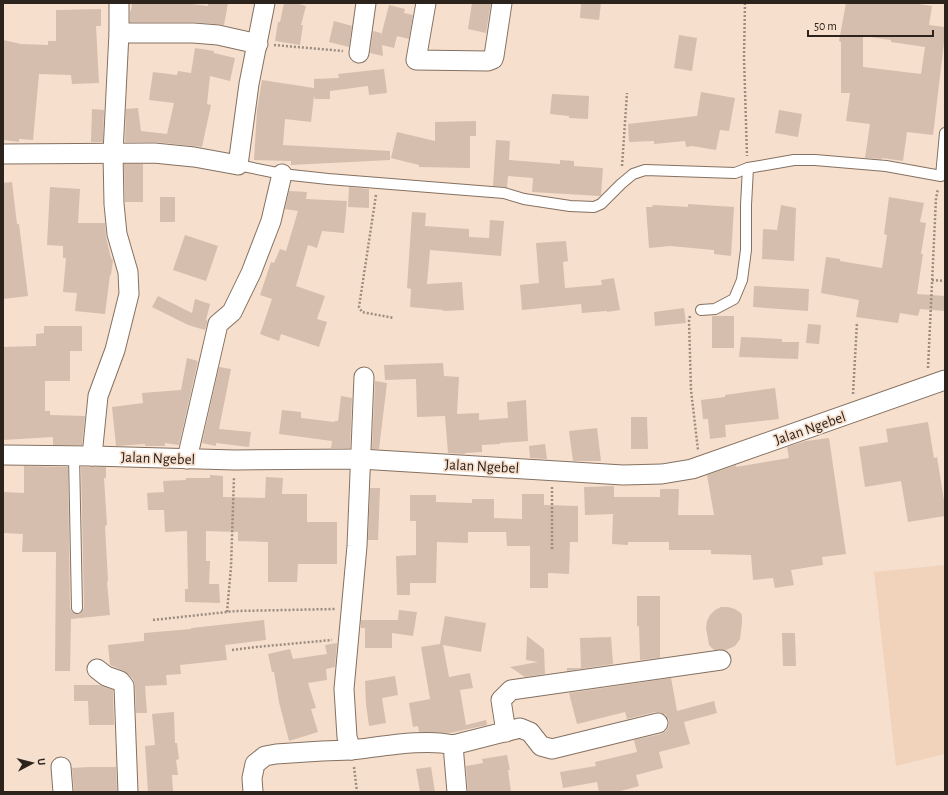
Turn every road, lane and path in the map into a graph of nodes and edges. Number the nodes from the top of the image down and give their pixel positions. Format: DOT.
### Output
graph roads {
  1 [pos="119,3"];
  2 [pos="265,3"];
  3 [pos="366,3"];
  4 [pos="426,3"];
  5 [pos="502,3"];
  6 [pos="745,3"];
  7 [pos="118,33"];
  8 [pos="258,44"];
  9 [pos="359,53"];
  10 [pos="627,93"];
  11 [pos="945,133"];
  12 [pos="113,153"];
  13 [pos="3,154"];
  14 [pos="238,165"];
  15 [pos="748,168"];
  16 [pos="282,174"];
  17 [pos="941,176"];
  18 [pos="378,183"];
  19 [pos="620,184"];
  20 [pos="932,280"];
  21 [pos="945,281"];
  22 [pos="702,310"];
  23 [pos="394,318"];
  24 [pos="857,322"];
  25 [pos="364,377"];
  26 [pos="937,383"];
  27 [pos="852,413"];
  28 [pos="3,455"];
  29 [pos="83,456"];
  30 [pos="188,458"];
  31 [pos="360,459"];
  32 [pos="234,460"];
  33 [pos="700,466"];
  34 [pos="552,470"];
  35 [pos="552,551"];
  36 [pos="77,608"];
  37 [pos="351,609"];
  38 [pos="227,612"];
  39 [pos="153,620"];
  40 [pos="349,639"];
  41 [pos="232,650"];
  42 [pos="721,660"];
  43 [pos="97,669"];
  44 [pos="658,724"];
  45 [pos="506,732"];
  46 [pos="453,745"];
  47 [pos="352,750"];
  48 [pos="61,767"];
  49 [pos="252,785"];
  50 [pos="63,792"];
  51 [pos="128,792"];
  52 [pos="357,792"];
  53 [pos="457,792"];
  1 -- 7 [label="street"];
  2 -- 8 [label="street"];
  3 -- 9 [label="street"];
  4 -- 5 [label="street"];
  6 -- 15 [label="path"];
  7 -- 8 [label="street"];
  7 -- 12 [label="street"];
  8 -- 9 [label="path"];
  8 -- 14 [label="street"];
  10 -- 19 [label="path"];
  11 -- 17 [label="lane"];
  12 -- 13 [label="street"];
  12 -- 14 [label="street"];
  12 -- 29 [label="street"];
  14 -- 16 [label="lane"];
  15 -- 17 [label="lane"];
  15 -- 19 [label="lane"];
  15 -- 22 [label="lane"];
  16 -- 18 [label="lane"];
  16 -- 30 [label="street"];
  17 -- 20 [label="path"];
  18 -- 19 [label="lane"];
  18 -- 23 [label="path"];
  20 -- 21 [label="path"];
  20 -- 26 [label="path"];
  22 -- 33 [label="path"];
  24 -- 27 [label="path"];
  25 -- 31 [label="street"];
  26 -- 27 [label="street, Jalan Ngebel"];
  27 -- 33 [label="street, Jalan Ngebel"];
  28 -- 29 [label="street, Jalan Ngebel"];
  29 -- 30 [label="street, Jalan Ngebel"];
  29 -- 36 [label="lane"];
  30 -- 32 [label="street, Jalan Ngebel"];
  31 -- 32 [label="street, Jalan Ngebel"];
  31 -- 34 [label="street, Jalan Ngebel"];
  31 -- 37 [label="street"];
  32 -- 38 [label="path"];
  33 -- 34 [label="street, Jalan Ngebel"];
  34 -- 35 [label="path"];
  37 -- 38 [label="path"];
  37 -- 40 [label="street"];
  38 -- 39 [label="path"];
  40 -- 41 [label="path"];
  40 -- 47 [label="street"];
  42 -- 45 [label="street"];
  43 -- 51 [label="street"];
  44 -- 45 [label="street"];
  45 -- 46 [label="street"];
  46 -- 47 [label="street"];
  46 -- 53 [label="street"];
  47 -- 49 [label="street"];
  47 -- 52 [label="path"];
  48 -- 50 [label="street"];
}
